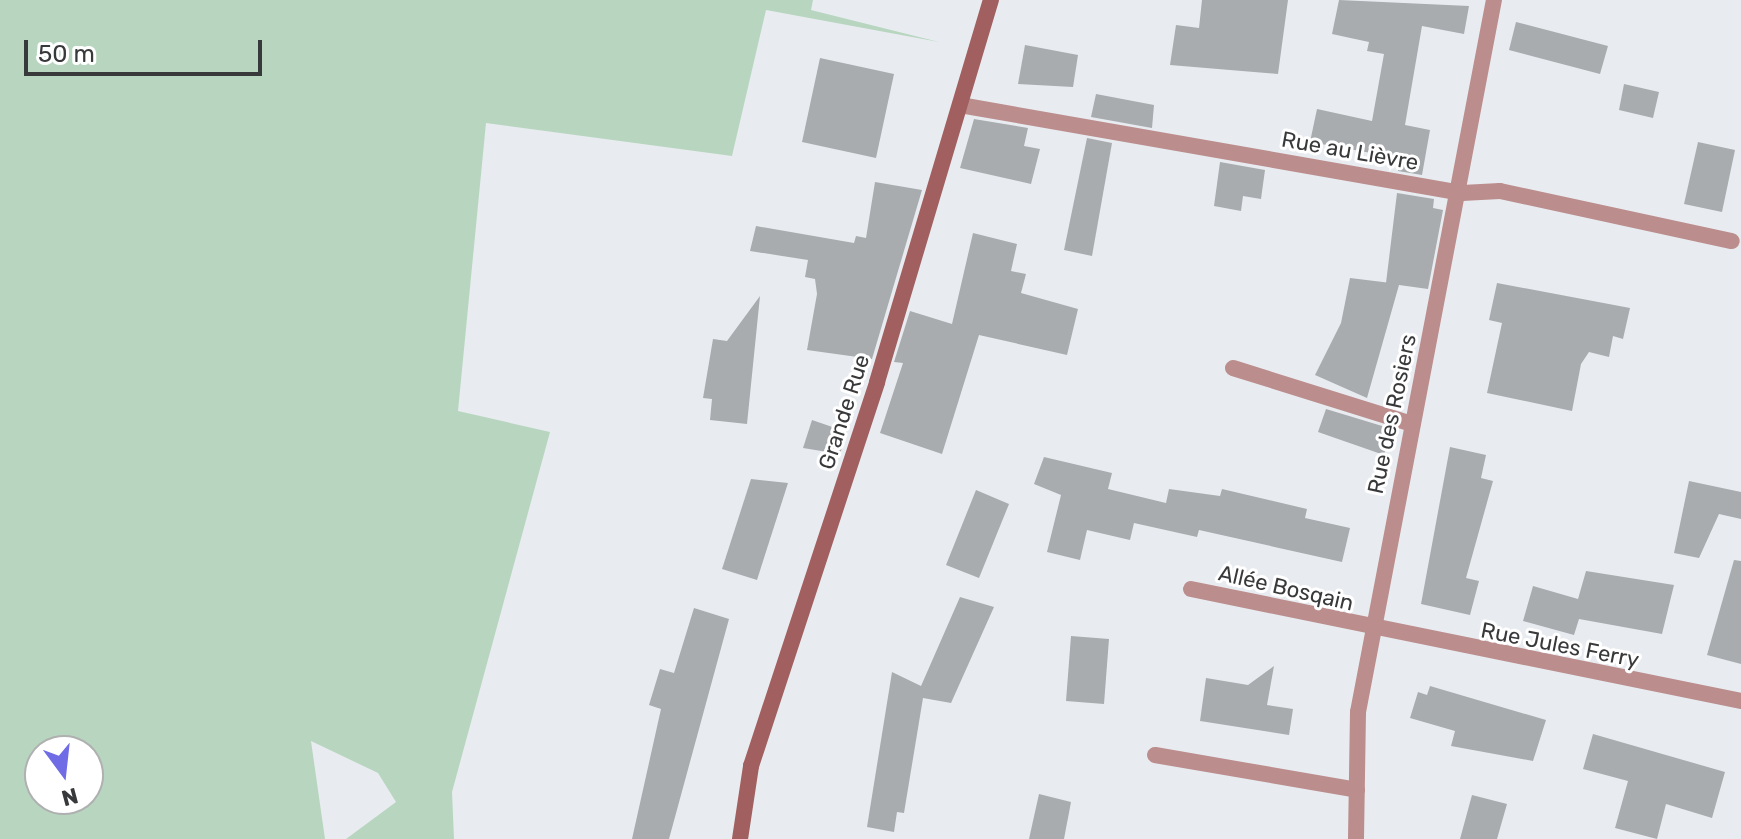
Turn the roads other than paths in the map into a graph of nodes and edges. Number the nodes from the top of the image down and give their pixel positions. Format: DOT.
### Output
graph roads {
  1 [pos="991,0"];
  2 [pos="1494,0"];
  3 [pos="960,105"];
  4 [pos="1462,193"];
  5 [pos="1732,241"];
  6 [pos="1233,368"];
  7 [pos="1412,424"];
  8 [pos="1191,589"];
  9 [pos="1371,631"];
  10 [pos="1741,701"];
  11 [pos="1155,755"];
  12 [pos="1357,790"];
  13 [pos="740,839"];
  14 [pos="1356,839"];
  1 -- 3 [label="street, Grande Rue"];
  2 -- 4 [label="street, Rue des Rosiers"];
  3 -- 4 [label="street, Rue au Lièvre"];
  3 -- 13 [label="street, Grande Rue"];
  4 -- 5 [label="street, Rue au Lièvre"];
  4 -- 7 [label="street, Rue des Rosiers"];
  6 -- 7 [label="street"];
  7 -- 9 [label="street, Rue des Rosiers"];
  8 -- 9 [label="street, Allée Bosqain"];
  9 -- 10 [label="street, Rue Jules Ferry"];
  9 -- 12 [label="street, Rue des Rosiers"];
  11 -- 12 [label="street"];
  12 -- 14 [label="street, Rue des Rosiers"];
}
